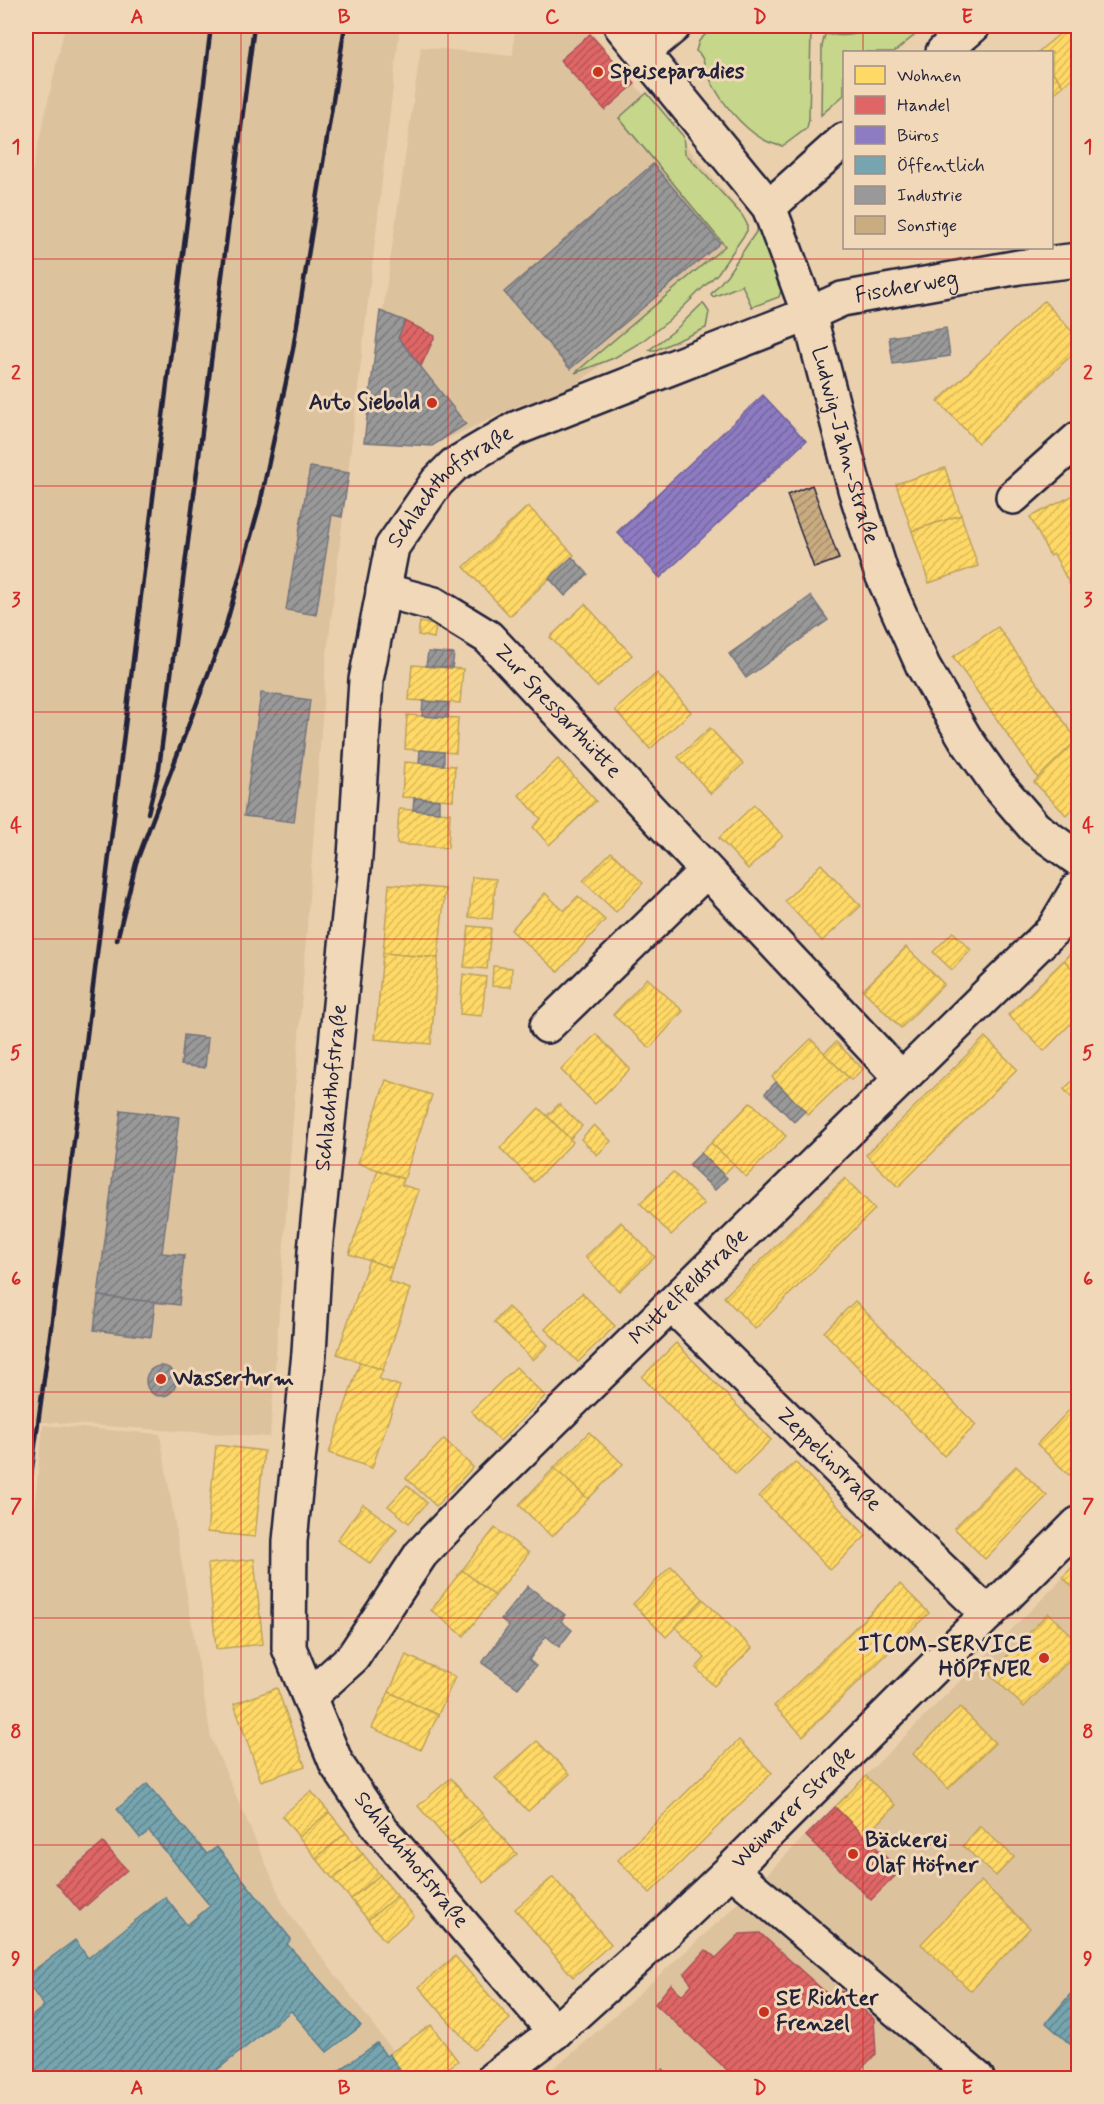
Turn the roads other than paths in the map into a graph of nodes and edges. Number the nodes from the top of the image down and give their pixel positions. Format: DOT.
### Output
graph roads {
  1 [pos="621,26"];
  2 [pos="674,26"];
  3 [pos="973,26"];
  4 [pos="944,51"];
  5 [pos="643,52"];
  6 [pos="843,141"];
  7 [pos="769,207"];
  8 [pos="1078,260"];
  9 [pos="809,314"];
  10 [pos="1078,439"];
  11 [pos="1013,497"];
  12 [pos="383,590"];
  13 [pos="1078,859"];
  14 [pos="706,871"];
  15 [pos="1078,888"];
  16 [pos="547,1026"];
  17 [pos="901,1078"];
  18 [pos="672,1305"];
  19 [pos="1078,1524"];
  20 [pos="988,1614"];
  21 [pos="310,1696"];
  22 [pos="731,1870"];
  23 [pos="555,2032"];
  24 [pos="494,2079"];
  25 [pos="977,2079"];
  1 -- 5 [label="street, Ludwig-Jahn-Straße"];
  2 -- 5 [label="street"];
  3 -- 4 [label="street"];
  5 -- 7 [label="street, Ludwig-Jahn-Straße"];
  6 -- 7 [label="street"];
  7 -- 9 [label="street, Ludwig-Jahn-Straße"];
  8 -- 9 [label="street, Fischerweg"];
  9 -- 12 [label="street, Schlachthofstraße"];
  9 -- 13 [label="street, Ludwig-Jahn-Straße"];
  10 -- 11 [label="street"];
  12 -- 14 [label="street, Zur Spessarthütte"];
  12 -- 21 [label="street, Schlachthofstraße"];
  14 -- 16 [label="street"];
  14 -- 17 [label="street, Zur Spessarthütte"];
  15 -- 17 [label="street, Mittelfeldstraße"];
  17 -- 18 [label="street, Mittelfeldstraße"];
  18 -- 20 [label="street, Zeppelinstraße"];
  18 -- 21 [label="street, Mittelfeldstraße"];
  19 -- 20 [label="street, Weimarer Straße"];
  20 -- 22 [label="street, Weimarer Straße"];
  21 -- 23 [label="street, Schlachthofstraße"];
  22 -- 23 [label="street, Weimarer Straße"];
  22 -- 25 [label="street"];
  23 -- 24 [label="street, Weimarer Straße"];
}
